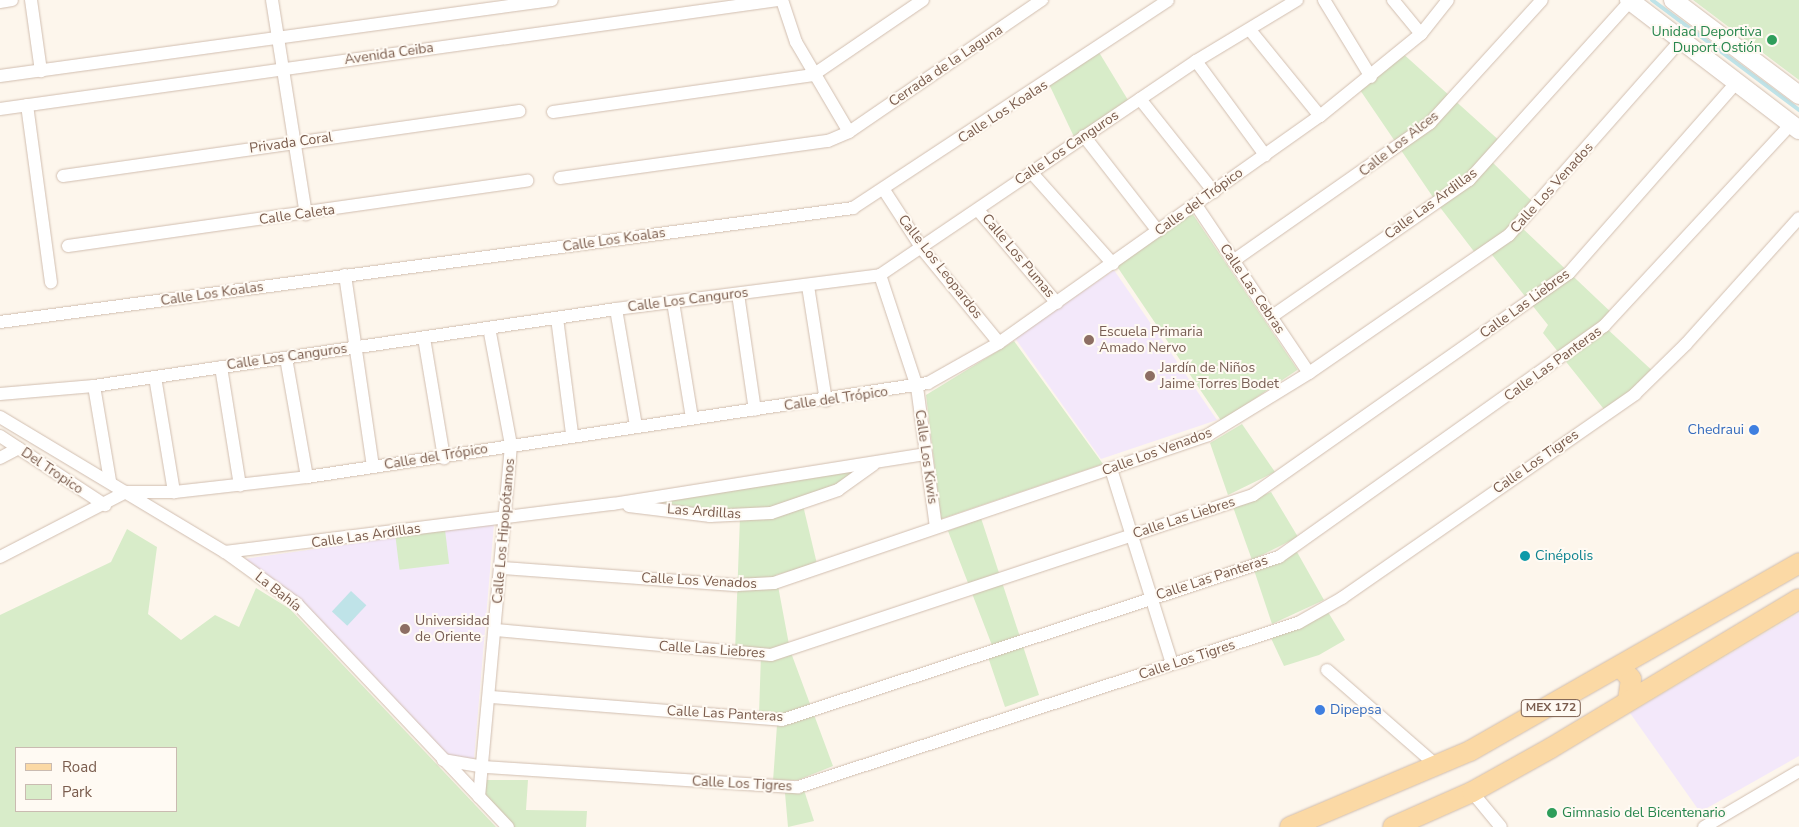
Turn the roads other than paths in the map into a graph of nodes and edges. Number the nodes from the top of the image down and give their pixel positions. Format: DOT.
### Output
graph roads {
  1 [pos="12,0"];
  2 [pos="31,0"];
  3 [pos="272,0"];
  4 [pos="552,0"];
  5 [pos="780,0"];
  6 [pos="923,0"];
  7 [pos="1042,0"];
  8 [pos="1168,0"];
  9 [pos="1297,0"];
  10 [pos="1324,0"];
  11 [pos="1393,0"];
  12 [pos="1448,0"];
  13 [pos="1542,0"];
  14 [pos="1630,0"];
  15 [pos="1674,0"];
  16 [pos="0,2"];
  17 [pos="1250,30"];
  18 [pos="1421,34"];
  19 [pos="1681,40"];
  20 [pos="278,41"];
  21 [pos="1196,61"];
  22 [pos="282,69"];
  23 [pos="41,71"];
  24 [pos="813,75"];
  25 [pos="0,76"];
  26 [pos="1371,77"];
  27 [pos="1736,83"];
  28 [pos="1799,95"];
  29 [pos="1140,99"];
  30 [pos="27,105"];
  31 [pos="0,109"];
  32 [pos="519,112"];
  33 [pos="553,112"];
  34 [pos="1320,116"];
  35 [pos="1795,127"];
  36 [pos="849,132"];
  37 [pos="1084,136"];
  38 [pos="295,143"];
  39 [pos="1265,155"];
  40 [pos="1032,172"];
  41 [pos="63,176"];
  42 [pos="560,178"];
  43 [pos="527,181"];
  44 [pos="884,190"];
  45 [pos="1214,192"];
  46 [pos="1196,206"];
  47 [pos="978,210"];
  48 [pos="306,214"];
  49 [pos="1799,218"];
  50 [pos="1158,231"];
  51 [pos="68,246"];
  52 [pos="923,250"];
  53 [pos="1233,261"];
  54 [pos="1113,264"];
  55 [pos="345,275"];
  56 [pos="880,275"];
  57 [pos="51,282"];
  58 [pos="808,286"];
  59 [pos="738,294"];
  60 [pos="673,302"];
  61 [pos="1057,303"];
  62 [pos="616,309"];
  63 [pos="1271,317"];
  64 [pos="557,318"];
  65 [pos="0,322"];
  66 [pos="489,328"];
  67 [pos="424,338"];
  68 [pos="1000,343"];
  69 [pos="354,347"];
  70 [pos="286,358"];
  71 [pos="220,366"];
  72 [pos="1309,373"];
  73 [pos="155,377"];
  74 [pos="94,386"];
  75 [pos="917,387"];
  76 [pos="0,394"];
  77 [pos="826,401"];
  78 [pos="756,410"];
  79 [pos="0,417"];
  80 [pos="692,418"];
  81 [pos="636,426"];
  82 [pos="572,434"];
  83 [pos="0,436"];
  84 [pos="512,445"];
  85 [pos="19,448"];
  86 [pos="925,454"];
  87 [pos="0,458"];
  88 [pos="444,458"];
  89 [pos="874,464"];
  90 [pos="373,467"];
  91 [pos="1111,469"];
  92 [pos="307,477"];
  93 [pos="110,481"];
  94 [pos="240,485"];
  95 [pos="126,492"];
  96 [pos="174,492"];
  97 [pos="613,504"];
  98 [pos="105,505"];
  99 [pos="506,517"];
  100 [pos="936,527"];
  101 [pos="1132,535"];
  102 [pos="225,552"];
  103 [pos="0,557"];
  104 [pos="1799,563"];
  105 [pos="503,568"];
  106 [pos="1152,598"];
  107 [pos="1799,599"];
  108 [pos="496,630"];
  109 [pos="1172,664"];
  110 [pos="1620,667"];
  111 [pos="1327,670"];
  112 [pos="491,697"];
  113 [pos="1628,701"];
  114 [pos="443,760"];
  115 [pos="485,767"];
  116 [pos="1438,767"];
  117 [pos="1799,771"];
  118 [pos="1472,792"];
  119 [pos="479,797"];
  120 [pos="508,827"];
  121 [pos="1290,827"];
  122 [pos="1393,827"];
  123 [pos="1501,827"];
  124 [pos="1704,827"];
  1 -- 16 [label="street"];
  2 -- 23 [label="street"];
  3 -- 20 [label="street"];
  4 -- 20 [label="street"];
  5 -- 22 [label="street, Avenida Ceiba"];
  5 -- 24 [label="street"];
  6 -- 24 [label="street"];
  7 -- 36 [label="street, Cerrada de la Laguna"];
  8 -- 44 [label="street, Calle Los Koalas"];
  9 -- 17 [label="street, Calle Los Canguros"];
  10 -- 26 [label="street"];
  11 -- 18 [label="street"];
  12 -- 18 [label="street, Calle del Trópico"];
  13 -- 53 [label="street, Calle Los Alces"];
  14 -- 19 [label="main road"];
  14 -- 63 [label="street, Calle Las Ardillas"];
  15 -- 28 [label="main road"];
  17 -- 21 [label="street, Calle Los Canguros"];
  17 -- 34 [label="street"];
  18 -- 26 [label="street, Calle del Trópico"];
  19 -- 27 [label="main road"];
  19 -- 72 [label="street, Calle Los Venados"];
  20 -- 22 [label="street"];
  20 -- 23 [label="street"];
  21 -- 29 [label="street, Calle Los Canguros"];
  21 -- 39 [label="street"];
  22 -- 30 [label="street, Avenida Ceiba"];
  22 -- 38 [label="street"];
  23 -- 25 [label="street"];
  24 -- 33 [label="street"];
  24 -- 36 [label="street"];
  26 -- 34 [label="street, Calle del Trópico"];
  27 -- 35 [label="main road"];
  27 -- 101 [label="street, Calle Las Liebres"];
  29 -- 37 [label="street, Calle Los Canguros"];
  29 -- 45 [label="street"];
  30 -- 31 [label="street, Avenida Ceiba"];
  30 -- 57 [label="street"];
  32 -- 38 [label="street, Privada Coral"];
  34 -- 39 [label="street, Calle del Trópico"];
  35 -- 106 [label="street, Calle Las Panteras"];
  36 -- 42 [label="street, Cerrada de la Laguna"];
  37 -- 40 [label="street, Calle Los Canguros"];
  37 -- 50 [label="street"];
  38 -- 41 [label="street, Privada Coral"];
  38 -- 48 [label="street"];
  39 -- 45 [label="street, Calle del Trópico"];
  40 -- 47 [label="street, Calle Los Canguros"];
  40 -- 54 [label="street"];
  43 -- 48 [label="street, Calle Caleta"];
  44 -- 52 [label="street, Calle Los Leopardos"];
  44 -- 55 [label="street, Calle Los Koalas"];
  45 -- 46 [label="street, Calle del Trópico"];
  46 -- 50 [label="street, Calle del Trópico"];
  46 -- 53 [label="street, Calle Las Cebras"];
  47 -- 52 [label="street, Calle Los Canguros"];
  47 -- 61 [label="street, Calle Los Pumas"];
  48 -- 51 [label="street, Calle Caleta"];
  49 -- 109 [label="street, Calle Los Tigres"];
  50 -- 54 [label="street, Calle del Trópico"];
  52 -- 56 [label="street, Calle Los Canguros"];
  52 -- 68 [label="street, Calle Los Leopardos"];
  53 -- 63 [label="street, Calle Las Cebras"];
  54 -- 61 [label="street, Calle del Trópico"];
  55 -- 65 [label="street, Calle Los Koalas"];
  55 -- 69 [label="street"];
  56 -- 58 [label="street, Calle Los Canguros"];
  56 -- 75 [label="street, Calle Los Kiwis"];
  58 -- 59 [label="street, Calle Los Canguros"];
  58 -- 77 [label="street"];
  59 -- 60 [label="street, Calle Los Canguros"];
  59 -- 78 [label="street"];
  60 -- 62 [label="street, Calle Los Canguros"];
  60 -- 80 [label="street"];
  61 -- 68 [label="street, Calle del Trópico"];
  62 -- 64 [label="street, Calle Los Canguros"];
  62 -- 81 [label="street"];
  63 -- 72 [label="street, Calle Las Cebras"];
  64 -- 66 [label="street, Calle Los Canguros"];
  64 -- 82 [label="street"];
  66 -- 67 [label="street, Calle Los Canguros"];
  66 -- 84 [label="street, Calle Los Hipopótamos"];
  67 -- 69 [label="street, Calle Los Canguros"];
  67 -- 88 [label="street"];
  68 -- 75 [label="street, Calle del Trópico"];
  69 -- 70 [label="street, Calle Los Canguros"];
  69 -- 90 [label="street"];
  70 -- 71 [label="street, Calle Los Canguros"];
  70 -- 92 [label="street"];
  71 -- 73 [label="street, Calle Los Canguros"];
  71 -- 94 [label="street"];
  72 -- 91 [label="street, Calle Los Venados"];
  73 -- 74 [label="street, Calle Los Canguros"];
  73 -- 96 [label="street"];
  74 -- 76 [label="street, Calle Los Canguros"];
  74 -- 93 [label="street"];
  75 -- 77 [label="street, Calle del Trópico"];
  75 -- 86 [label="street, Calle Los Kiwis"];
  77 -- 78 [label="street, Calle del Trópico"];
  78 -- 80 [label="street, Calle del Trópico"];
  79 -- 93 [label="street, La Bahía"];
  80 -- 81 [label="street, Calle del Trópico"];
  81 -- 82 [label="street, Calle del Trópico"];
  82 -- 84 [label="street, Calle del Trópico"];
  83 -- 85 [label="street, Del Tropico"];
  84 -- 88 [label="street, Calle del Trópico"];
  84 -- 99 [label="street, Calle Los Hipopótamos"];
  85 -- 87 [label="street"];
  85 -- 98 [label="street, Del Tropico"];
  86 -- 89 [label="street, Las Ardillas"];
  86 -- 100 [label="street, Calle Los Kiwis"];
  88 -- 90 [label="street, Calle del Trópico"];
  89 -- 97 [label="street, Las Ardillas"];
  89 -- 97 [label="street, Las Ardillas"];
  90 -- 92 [label="street, Calle del Trópico"];
  91 -- 100 [label="street, Calle Los Venados"];
  91 -- 101 [label="street"];
  92 -- 94 [label="street, Calle del Trópico"];
  93 -- 95 [label="street, La Bahía"];
  94 -- 96 [label="street, Calle del Trópico"];
  95 -- 96 [label="street, Calle del Trópico"];
  95 -- 98 [label="street"];
  95 -- 102 [label="street, La Bahía"];
  97 -- 99 [label="street, Las Ardillas"];
  98 -- 103 [label="street"];
  99 -- 102 [label="street, Calle Las Ardillas"];
  99 -- 105 [label="street, Calle Los Hipopótamos"];
  100 -- 105 [label="street, Calle Los Venados"];
  101 -- 106 [label="street"];
  101 -- 108 [label="street, Calle Las Liebres"];
  102 -- 114 [label="street, La Bahía"];
  104 -- 110 [label="main road, MEX 172"];
  105 -- 108 [label="street, Calle Los Hipopótamos"];
  106 -- 109 [label="street"];
  106 -- 112 [label="street, Calle Las Panteras"];
  107 -- 113 [label="main road, MEX 172"];
  108 -- 112 [label="street, Calle Los Hipopótamos"];
  109 -- 115 [label="street, Calle Los Tigres"];
  110 -- 113 [label="main road"];
  110 -- 116 [label="main road, MEX 172"];
  111 -- 116 [label="street"];
  112 -- 115 [label="street, Calle Los Hipopótamos"];
  113 -- 118 [label="main road, MEX 172"];
  114 -- 115 [label="street, Calle Los Tigres"];
  114 -- 119 [label="street, La Bahía"];
  115 -- 119 [label="street, Calle Los Hipopótamos"];
  116 -- 121 [label="main road, MEX 172"];
  117 -- 124 [label="street"];
  118 -- 122 [label="main road, MEX 172"];
  118 -- 123 [label="street"];
  119 -- 120 [label="street, La Bahía"];
}
